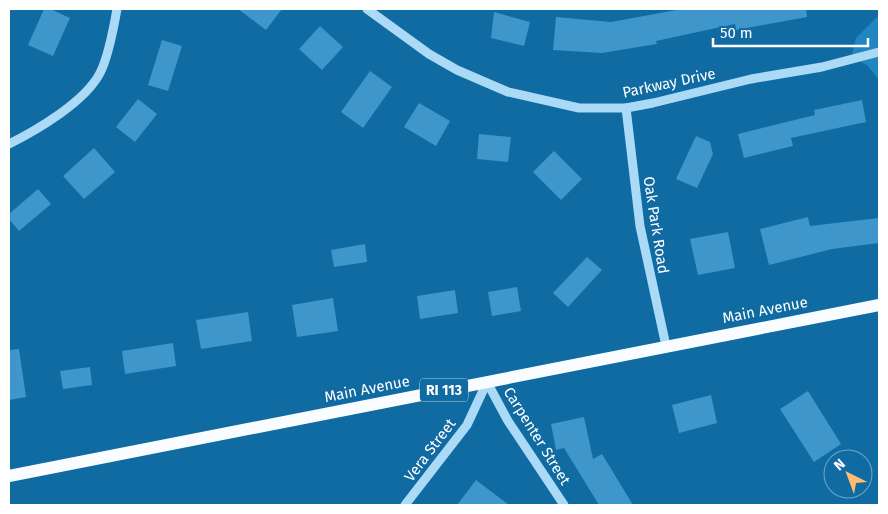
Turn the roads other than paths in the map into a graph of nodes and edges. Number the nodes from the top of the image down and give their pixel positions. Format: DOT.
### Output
graph roads {
  1 [pos="117,9"];
  2 [pos="367,9"];
  3 [pos="879,52"];
  4 [pos="626,108"];
  5 [pos="9,144"];
  6 [pos="879,305"];
  7 [pos="666,346"];
  8 [pos="486,382"];
  9 [pos="9,476"];
  10 [pos="405,505"];
  11 [pos="564,505"];
  1 -- 5 [label="street"];
  2 -- 4 [label="street, Parkway Drive"];
  3 -- 4 [label="street, Parkway Drive"];
  4 -- 7 [label="street, Oak Park Road"];
  6 -- 7 [label="main road, Main Avenue / RI 113"];
  7 -- 8 [label="main road, Main Avenue / RI 113"];
  8 -- 9 [label="main road, Main Avenue / RI 113"];
  8 -- 10 [label="street, Vera Street"];
  8 -- 11 [label="street, Carpenter Street"];
}
